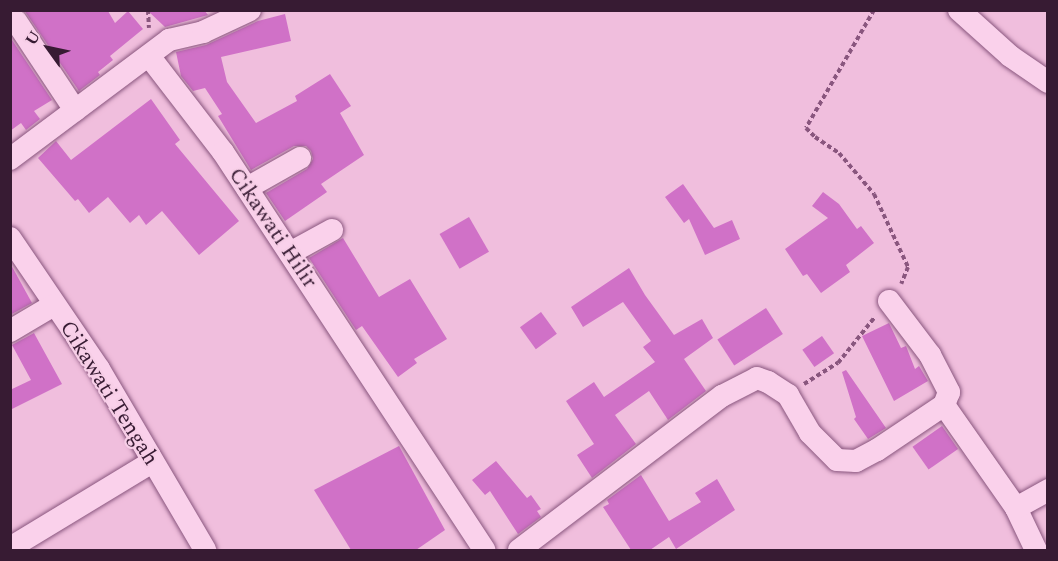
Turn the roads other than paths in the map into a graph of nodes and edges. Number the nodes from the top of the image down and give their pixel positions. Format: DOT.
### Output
graph roads {
  1 [pos="250,10"];
  2 [pos="959,10"];
  3 [pos="16,21"];
  4 [pos="149,56"];
  5 [pos="1047,82"];
  6 [pos="75,110"];
  7 [pos="300,158"];
  8 [pos="10,159"];
  9 [pos="247,188"];
  10 [pos="332,230"];
  11 [pos="10,238"];
  12 [pos="290,253"];
  13 [pos="889,301"];
  14 [pos="54,305"];
  15 [pos="10,331"];
  16 [pos="944,405"];
  17 [pos="152,462"];
  18 [pos="1047,490"];
  19 [pos="1016,508"];
  20 [pos="10,548"];
  21 [pos="205,550"];
  22 [pos="482,550"];
  23 [pos="519,550"];
  24 [pos="1036,550"];
  1 -- 4 [label="street"];
  2 -- 5 [label="street"];
  3 -- 6 [label="street"];
  4 -- 6 [label="street"];
  4 -- 9 [label="street, Cikawati Hilir"];
  6 -- 8 [label="street"];
  7 -- 9 [label="street"];
  9 -- 12 [label="street, Cikawati Hilir"];
  10 -- 12 [label="street"];
  11 -- 14 [label="street, Cikawati Tengah"];
  12 -- 22 [label="street, Cikawati Hilir"];
  13 -- 16 [label="street"];
  14 -- 15 [label="street"];
  14 -- 17 [label="street, Cikawati Tengah"];
  16 -- 19 [label="street"];
  16 -- 23 [label="street"];
  17 -- 20 [label="street"];
  17 -- 21 [label="street, Cikawati Tengah"];
  18 -- 19 [label="street"];
  19 -- 24 [label="street"];
}
